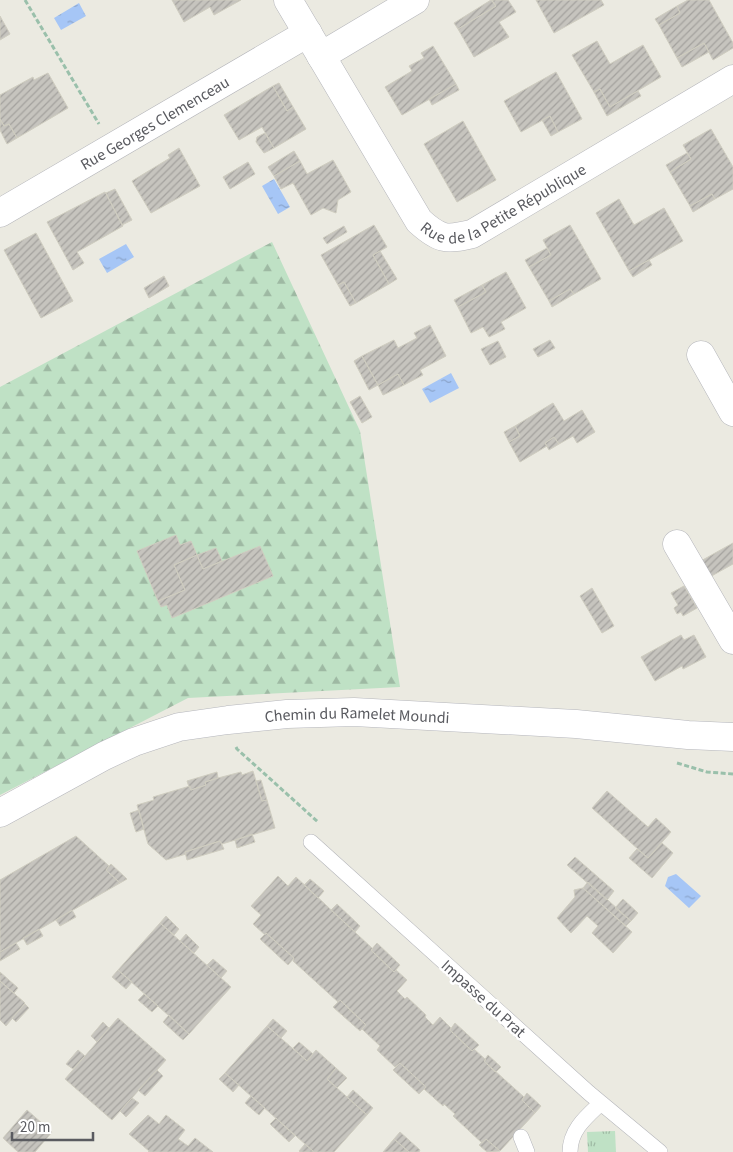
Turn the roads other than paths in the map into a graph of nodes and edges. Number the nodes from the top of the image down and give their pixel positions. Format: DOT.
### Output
graph roads {
  1 [pos="288,0"];
  2 [pos="415,0"];
  3 [pos="308,33"];
  4 [pos="321,56"];
  5 [pos="733,79"];
  6 [pos="0,213"];
  7 [pos="701,355"];
  8 [pos="733,412"];
  9 [pos="677,544"];
  10 [pos="733,640"];
  11 [pos="733,736"];
  12 [pos="0,813"];
  13 [pos="311,842"];
  14 [pos="601,1103"];
  15 [pos="521,1136"];
  16 [pos="650,1149"];
  17 [pos="527,1152"];
  18 [pos="570,1152"];
  1 -- 3 [label="street, Rue de la Petite République"];
  2 -- 4 [label="street"];
  3 -- 4 [label="street, Rue de la Petite République"];
  3 -- 6 [label="street, Rue Georges Clemenceau"];
  4 -- 5 [label="street, Rue de la Petite République"];
  7 -- 8 [label="street"];
  9 -- 10 [label="street"];
  11 -- 12 [label="street, Chemin du Ramelet Moundi"];
  13 -- 14 [label="lane, Impasse du Prat"];
  14 -- 16 [label="lane, Impasse du Prat"];
  14 -- 18 [label="lane"];
  15 -- 17 [label="lane"];
}
